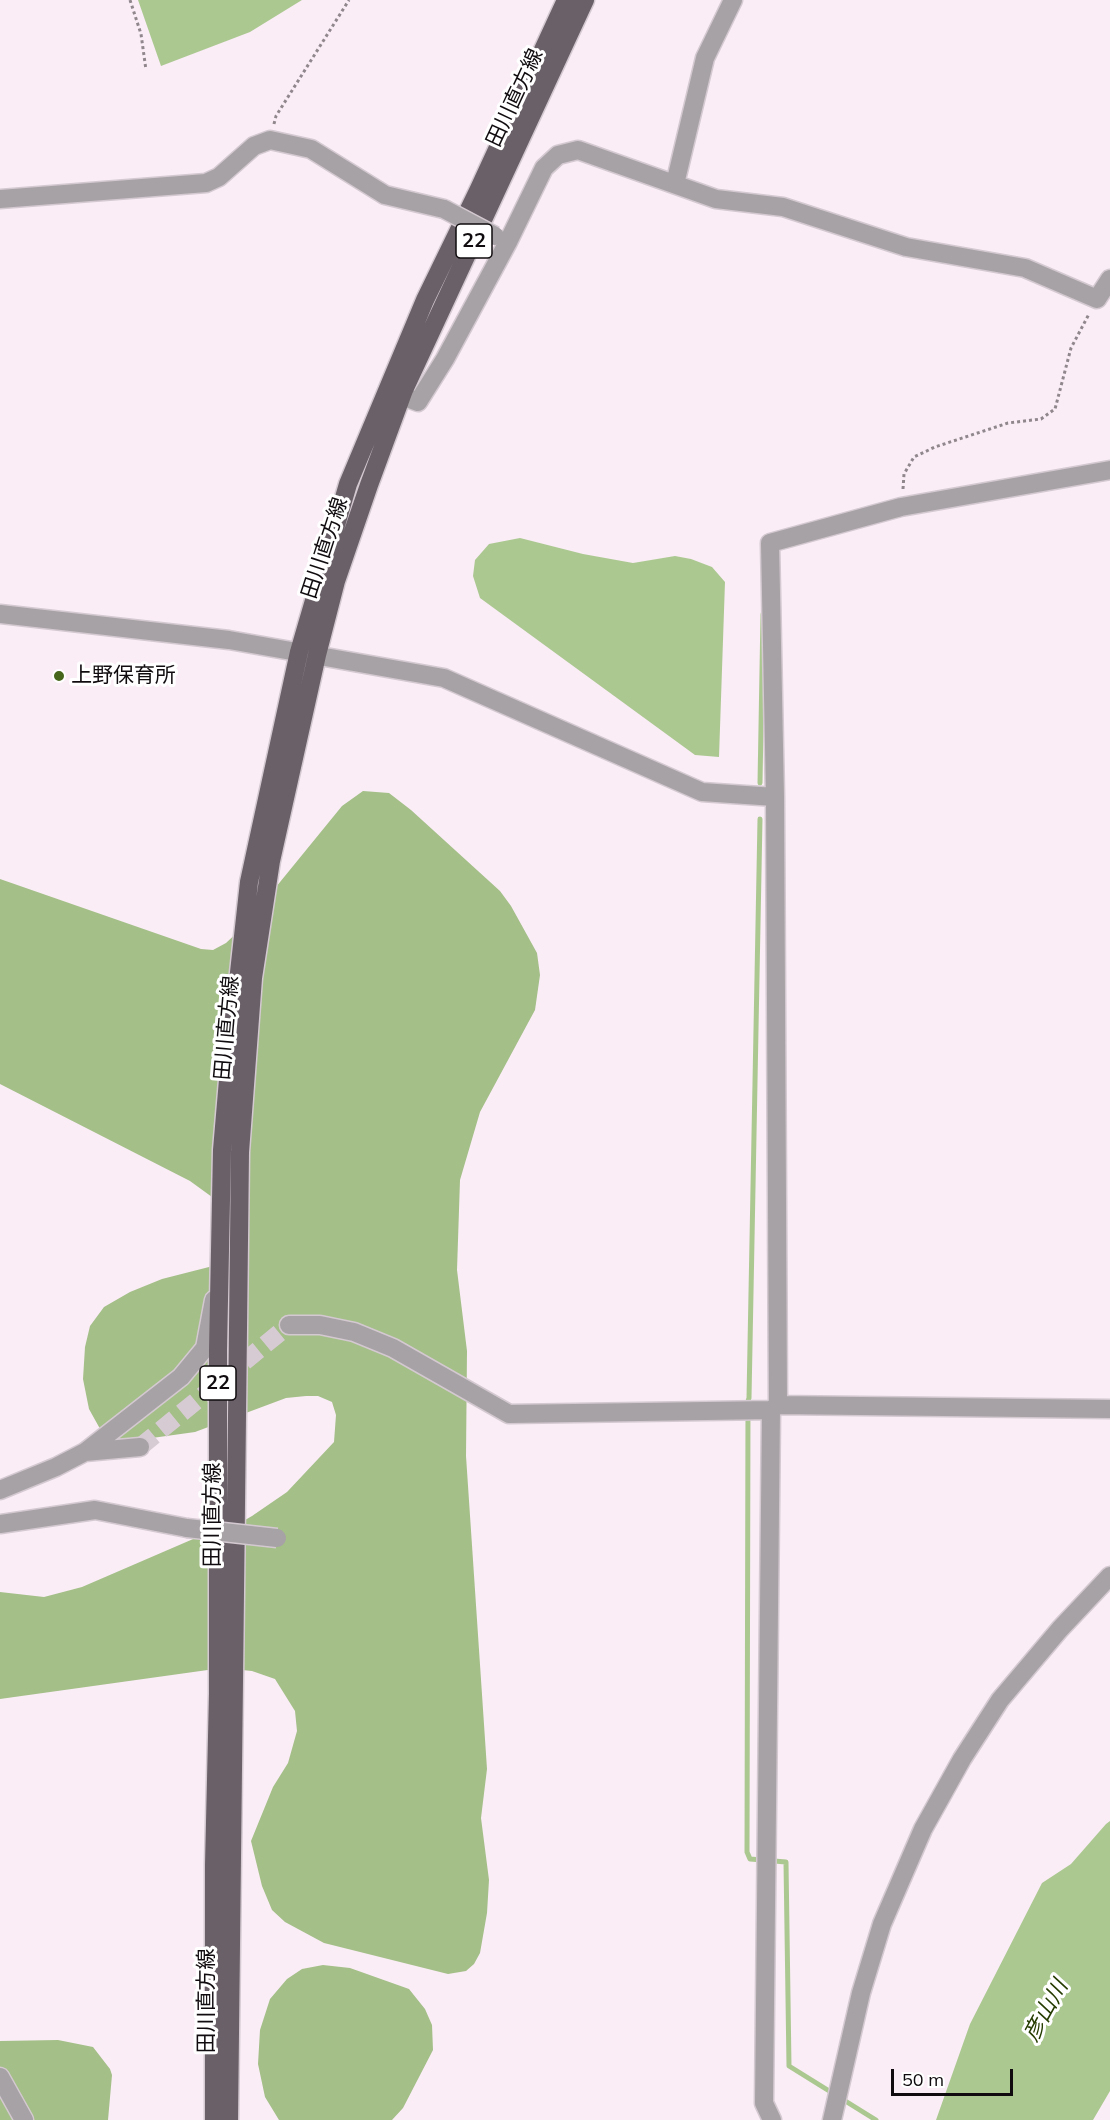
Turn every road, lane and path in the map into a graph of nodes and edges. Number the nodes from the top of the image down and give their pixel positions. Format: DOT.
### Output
graph roads {
  1 [pos="130,0"];
  2 [pos="349,0"];
  3 [pos="566,0"];
  4 [pos="585,0"];
  5 [pos="733,0"];
  6 [pos="146,70"];
  7 [pos="270,140"];
  8 [pos="675,184"];
  9 [pos="0,199"];
  10 [pos="502,239"];
  11 [pos="1110,279"];
  12 [pos="1097,299"];
  13 [pos="402,396"];
  14 [pos="1110,470"];
  15 [pos="902,507"];
  16 [pos="329,577"];
  17 [pos="0,614"];
  18 [pos="299,652"];
  19 [pos="317,655"];
  20 [pos="775,797"];
  21 [pos="219,1273"];
  22 [pos="290,1325"];
  23 [pos="774,1408"];
  24 [pos="1110,1409"];
  25 [pos="140,1447"];
  26 [pos="84,1452"];
  27 [pos="0,1490"];
  28 [pos="0,1524"];
  29 [pos="278,1538"];
  30 [pos="1110,1576"];
  31 [pos="0,2077"];
  32 [pos="24,2120"];
  33 [pos="214,2120"];
  34 [pos="229,2120"];
  35 [pos="771,2120"];
  36 [pos="832,2120"];
  1 -- 6 [label="path"];
  2 -- 7 [label="path"];
  3 -- 16 [label="main road, 田川直方線 / 22"];
  4 -- 13 [label="main road, 田川直方線 / 22"];
  5 -- 8 [label="street"];
  7 -- 9 [label="street"];
  7 -- 10 [label="street, bridge"];
  8 -- 10 [label="street"];
  8 -- 12 [label="street"];
  10 -- 13 [label="street"];
  11 -- 12 [label="street"];
  12 -- 15 [label="path"];
  13 -- 16 [label="main road, 田川直方線 / 22"];
  14 -- 15 [label="street"];
  15 -- 20 [label="street"];
  16 -- 18 [label="main road, 田川直方線 / 22"];
  16 -- 19 [label="main road, 田川直方線 / 22"];
  17 -- 18 [label="street"];
  18 -- 19 [label="street"];
  18 -- 21 [label="main road, 田川直方線 / 22"];
  19 -- 20 [label="street"];
  19 -- 34 [label="main road, 田川直方線 / 22"];
  20 -- 23 [label="street"];
  21 -- 26 [label="street"];
  21 -- 33 [label="main road, 田川直方線 / 22"];
  22 -- 23 [label="street"];
  23 -- 24 [label="street"];
  23 -- 35 [label="street"];
  25 -- 26 [label="street"];
  26 -- 27 [label="street"];
  28 -- 29 [label="street, bridge"];
  30 -- 36 [label="street"];
  31 -- 32 [label="street"];
}
